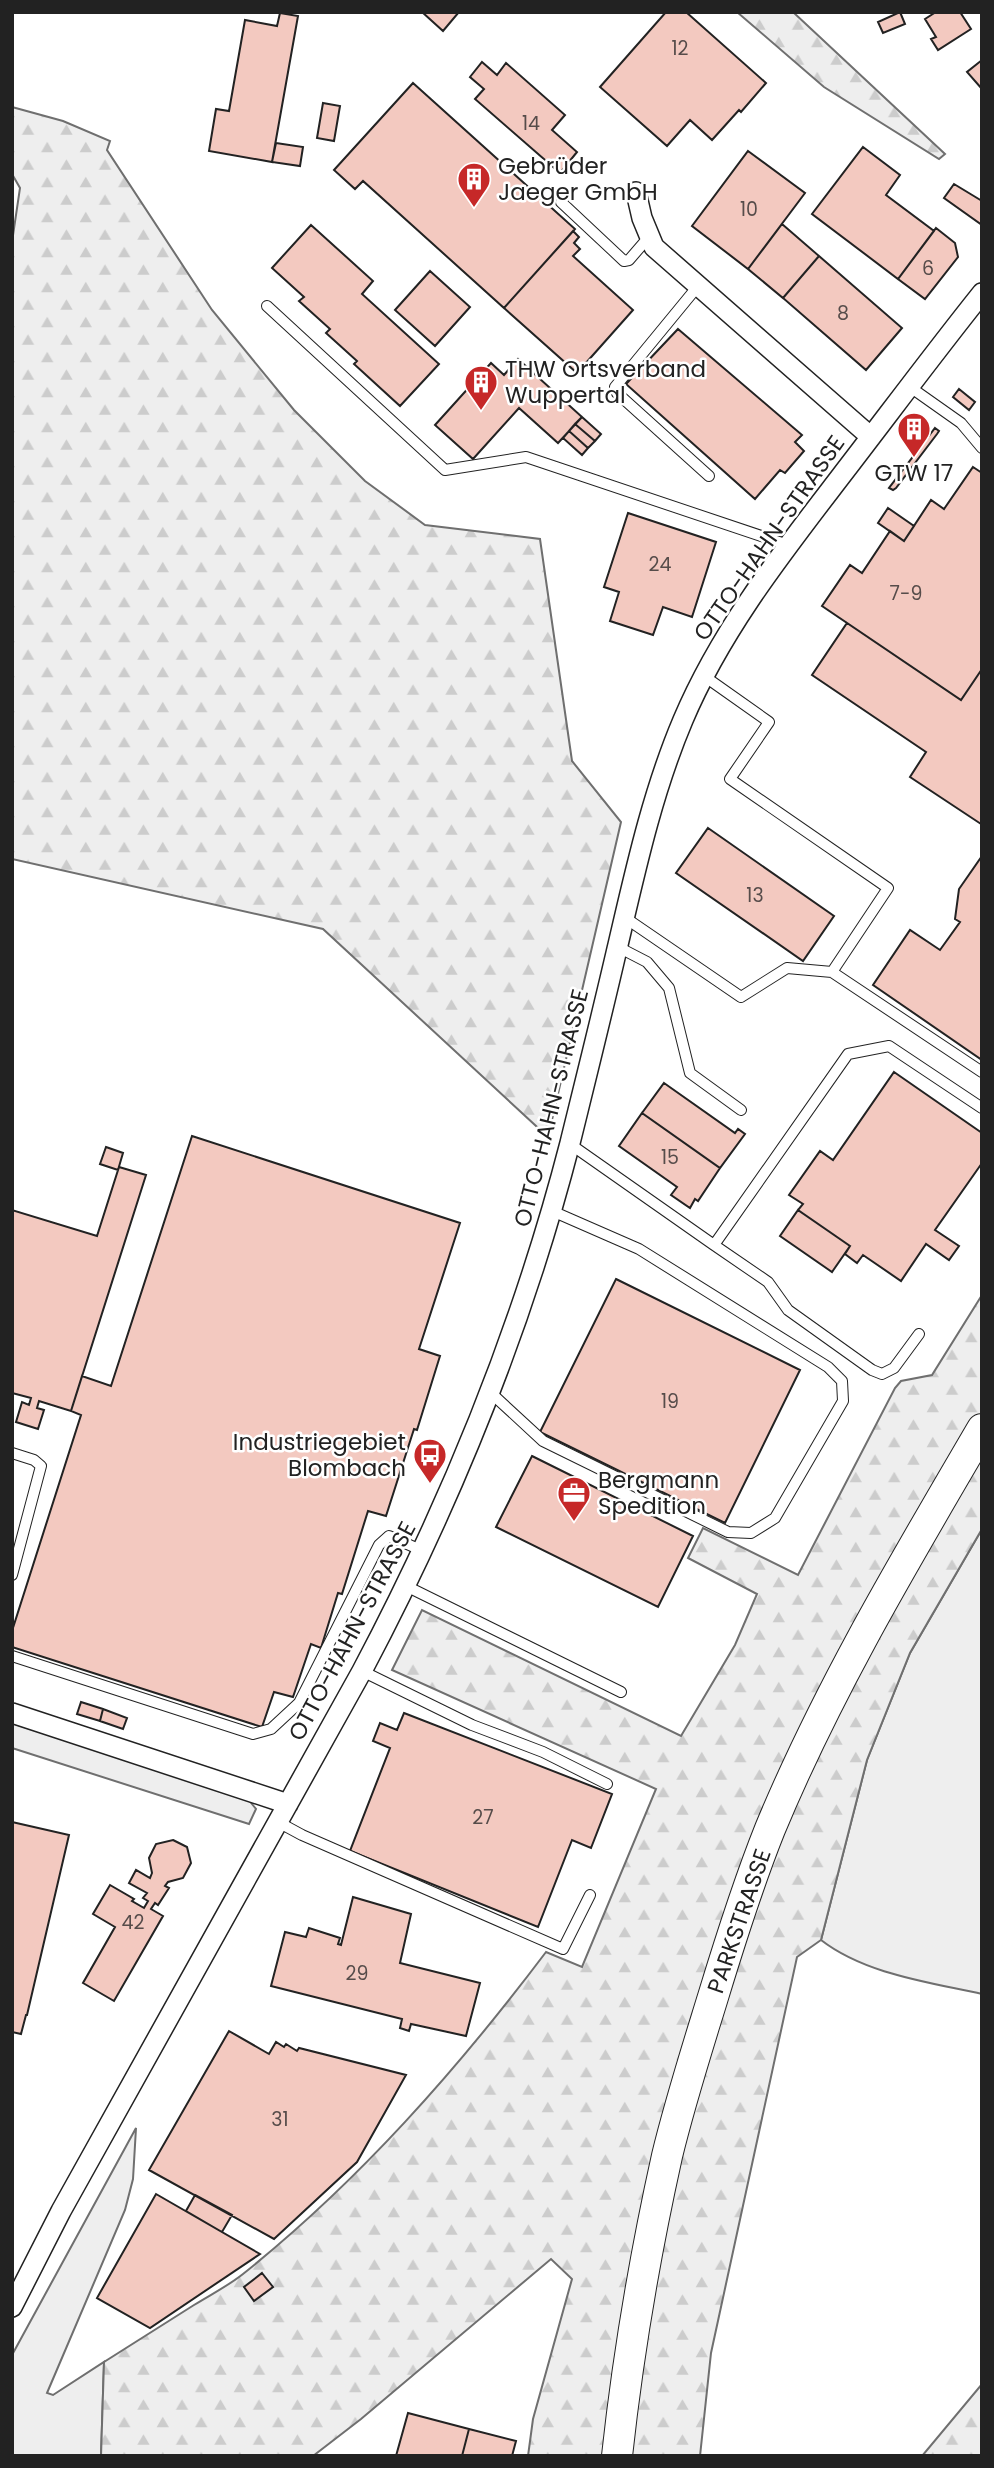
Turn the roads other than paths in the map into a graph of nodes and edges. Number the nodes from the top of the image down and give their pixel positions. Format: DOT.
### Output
graph roads {
  1 [pos="636,192"];
  2 [pos="561,202"];
  3 [pos="648,238"];
  4 [pos="698,286"];
  5 [pos="980,300"];
  6 [pos="267,306"];
  7 [pos="910,387"];
  8 [pos="871,437"];
  9 [pos="982,448"];
  10 [pos="709,476"];
  11 [pos="788,545"];
  12 [pos="704,676"];
  13 [pos="624,917"];
  14 [pos="618,947"];
  15 [pos="832,972"];
  16 [pos="982,1072"];
  17 [pos="982,1108"];
  18 [pos="741,1110"];
  19 [pos="570,1144"];
  20 [pos="552,1211"];
  21 [pos="714,1245"];
  22 [pos="919,1334"];
  23 [pos="491,1393"];
  24 [pos="982,1429"];
  25 [pos="12,1453"];
  26 [pos="423,1551"];
  27 [pos="12,1575"];
  28 [pos="406,1587"];
  29 [pos="12,1656"];
  30 [pos="362,1671"];
  31 [pos="621,1692"];
  32 [pos="12,1713"];
  33 [pos="607,1784"];
  34 [pos="288,1804"];
  35 [pos="278,1822"];
  36 [pos="590,1895"];
  37 [pos="12,2307"];
  38 [pos="617,2456"];
  1 -- 3 [label="street, OTTO-HAHN-STRASSE"];
  2 -- 3 [label="lane"];
  3 -- 4 [label="street, OTTO-HAHN-STRASSE"];
  4 -- 8 [label="street, OTTO-HAHN-STRASSE"];
  4 -- 10 [label="lane"];
  5 -- 7 [label="street, OTTO-HAHN-STRASSE"];
  6 -- 11 [label="lane"];
  7 -- 8 [label="street, OTTO-HAHN-STRASSE"];
  7 -- 9 [label="lane"];
  8 -- 11 [label="street, OTTO-HAHN-STRASSE"];
  11 -- 12 [label="street, OTTO-HAHN-STRASSE"];
  12 -- 13 [label="street, OTTO-HAHN-STRASSE"];
  12 -- 15 [label="lane"];
  13 -- 14 [label="street, OTTO-HAHN-STRASSE"];
  13 -- 15 [label="lane"];
  14 -- 18 [label="lane"];
  14 -- 19 [label="street, OTTO-HAHN-STRASSE"];
  15 -- 16 [label="lane"];
  17 -- 21 [label="lane"];
  19 -- 20 [label="street, OTTO-HAHN-STRASSE"];
  19 -- 21 [label="lane"];
  20 -- 23 [label="street, OTTO-HAHN-STRASSE"];
  20 -- 23 [label="lane"];
  21 -- 22 [label="lane"];
  23 -- 26 [label="street, OTTO-HAHN-STRASSE"];
  24 -- 38 [label="main road, PARKSTRASSE"];
  25 -- 27 [label="lane"];
  26 -- 28 [label="street, OTTO-HAHN-STRASSE"];
  26 -- 29 [label="lane"];
  28 -- 30 [label="street, OTTO-HAHN-STRASSE"];
  28 -- 31 [label="lane"];
  30 -- 33 [label="lane"];
  30 -- 34 [label="street, OTTO-HAHN-STRASSE"];
  32 -- 34 [label="street"];
  34 -- 35 [label="street, OTTO-HAHN-STRASSE"];
  35 -- 36 [label="lane"];
  35 -- 37 [label="street, OTTO-HAHN-STRASSE"];
}
